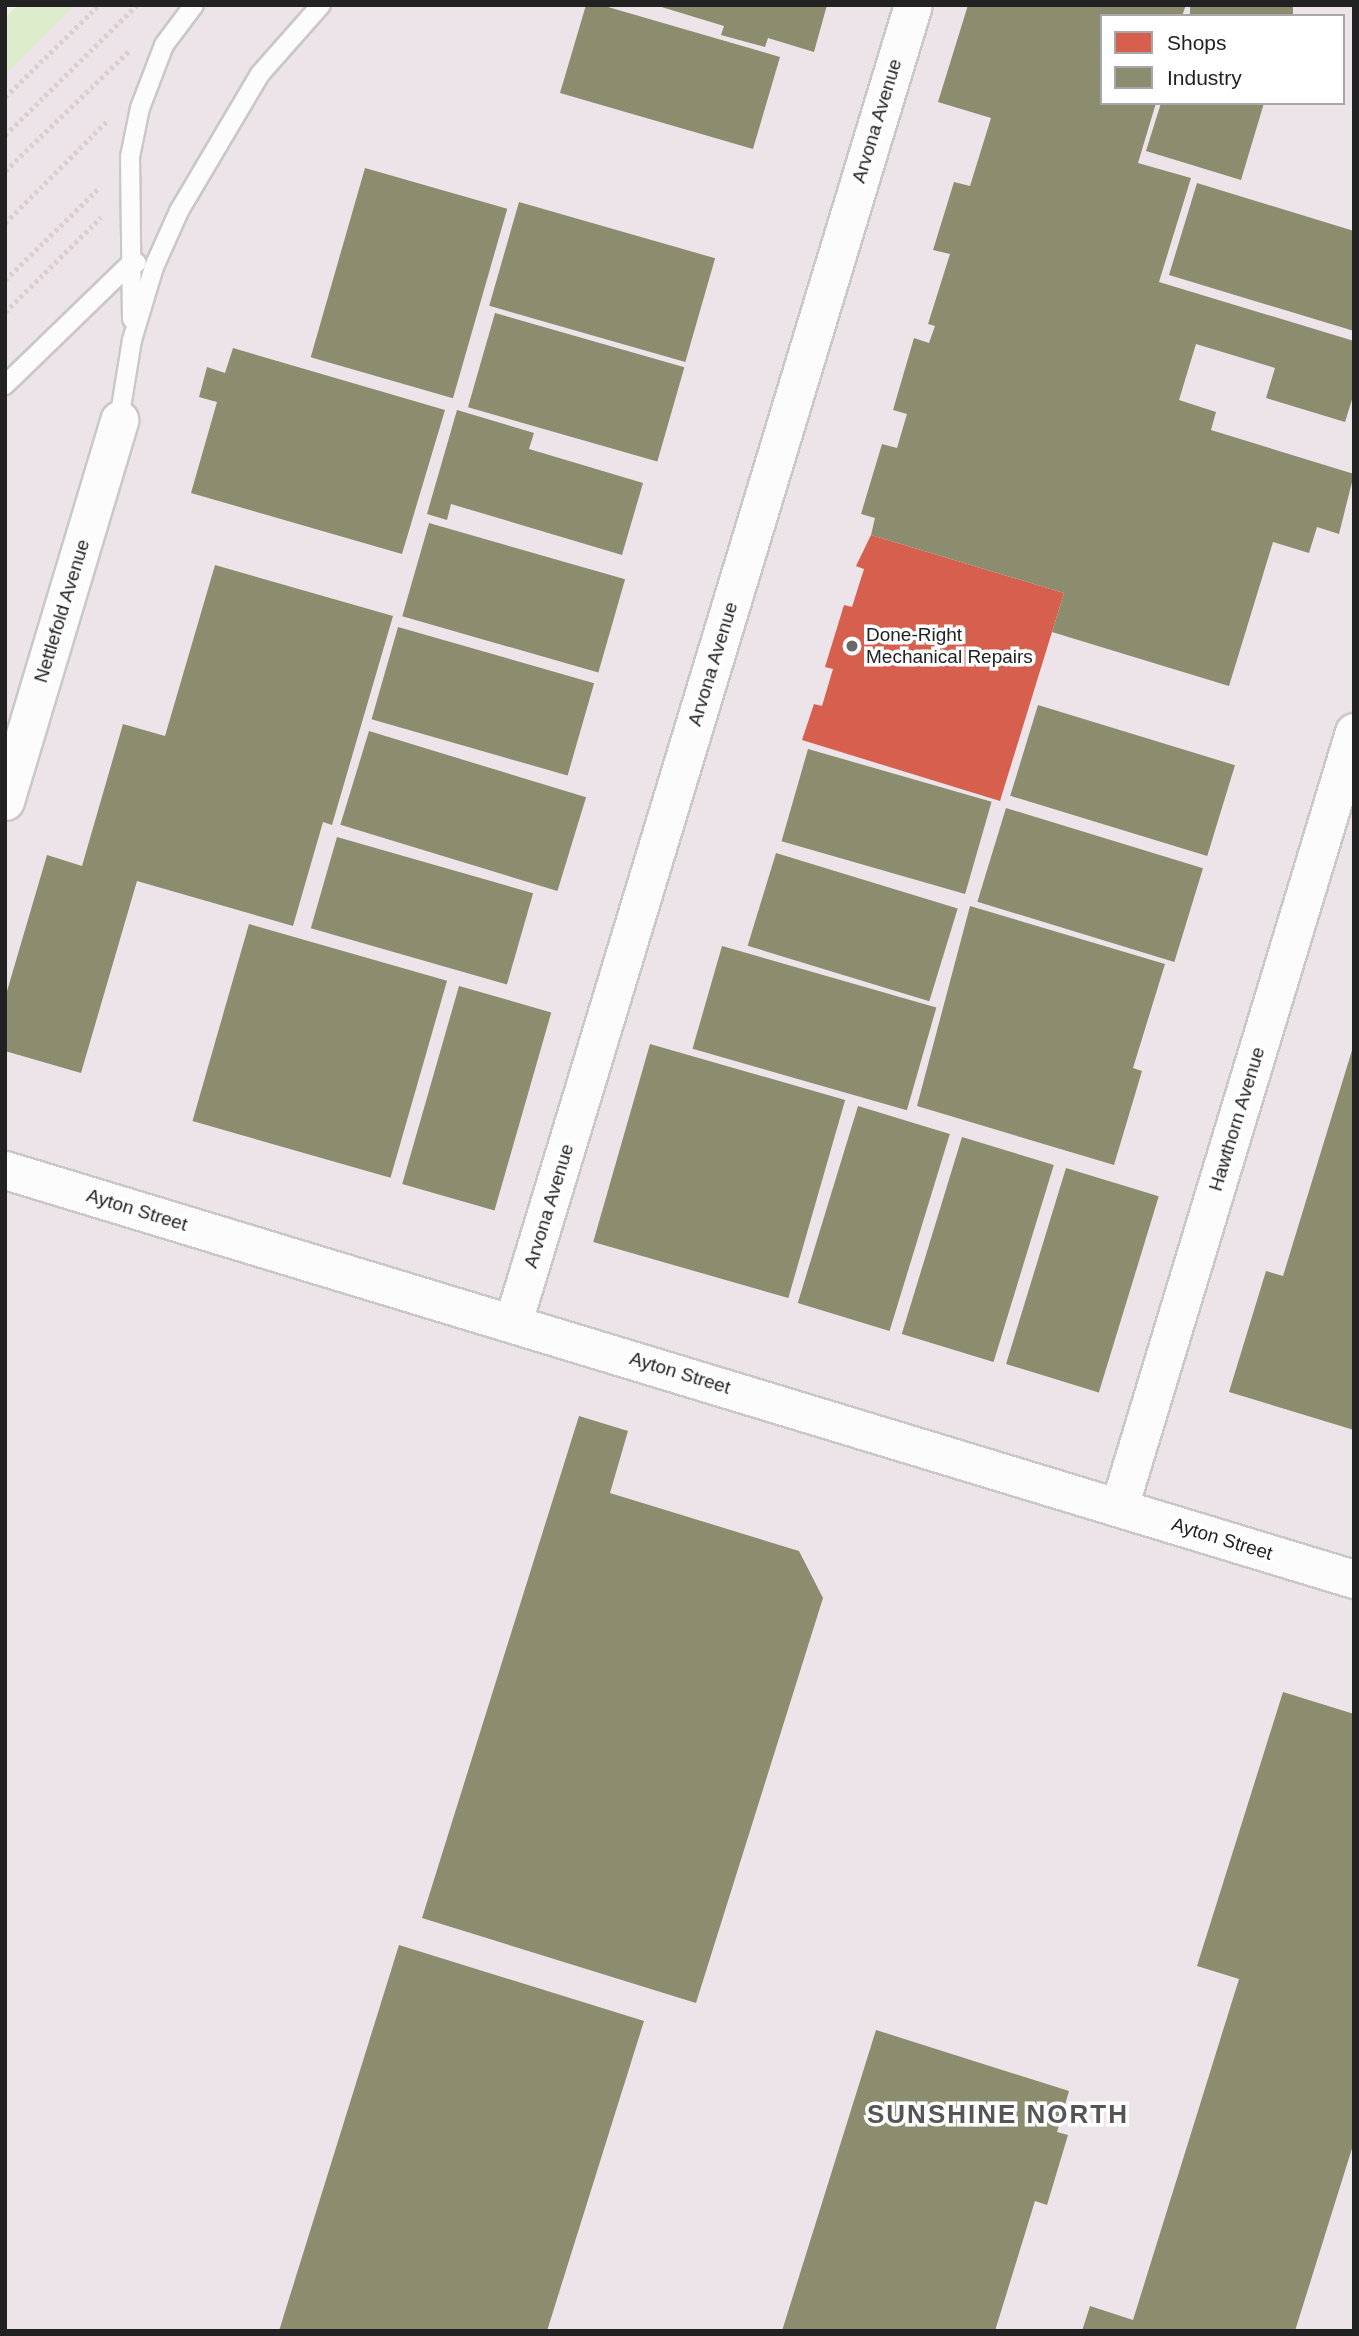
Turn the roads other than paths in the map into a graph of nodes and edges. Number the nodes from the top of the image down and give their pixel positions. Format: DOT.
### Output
graph roads {
  1 [pos="194,5"];
  2 [pos="321,5"];
  3 [pos="912,5"];
  4 [pos="133,261"];
  5 [pos="154,267"];
  6 [pos="132,340"];
  7 [pos="5,385"];
  8 [pos="119,420"];
  9 [pos="1354,732"];
  10 [pos="5,801"];
  11 [pos="5,1170"];
  12 [pos="513,1322"];
  13 [pos="1119,1507"];
  14 [pos="1354,1579"];
  1 -- 4 [label="lane"];
  2 -- 5 [label="lane"];
  3 -- 12 [label="street, Arvona Avenue"];
  4 -- 5 [label="lane"];
  4 -- 6 [label="lane"];
  4 -- 7 [label="lane"];
  5 -- 6 [label="lane"];
  6 -- 8 [label="lane"];
  8 -- 10 [label="street, Nettlefold Avenue"];
  9 -- 13 [label="street, Hawthorn Avenue"];
  11 -- 12 [label="street, Ayton Street"];
  12 -- 13 [label="street, Ayton Street"];
  13 -- 14 [label="street, Ayton Street"];
}
